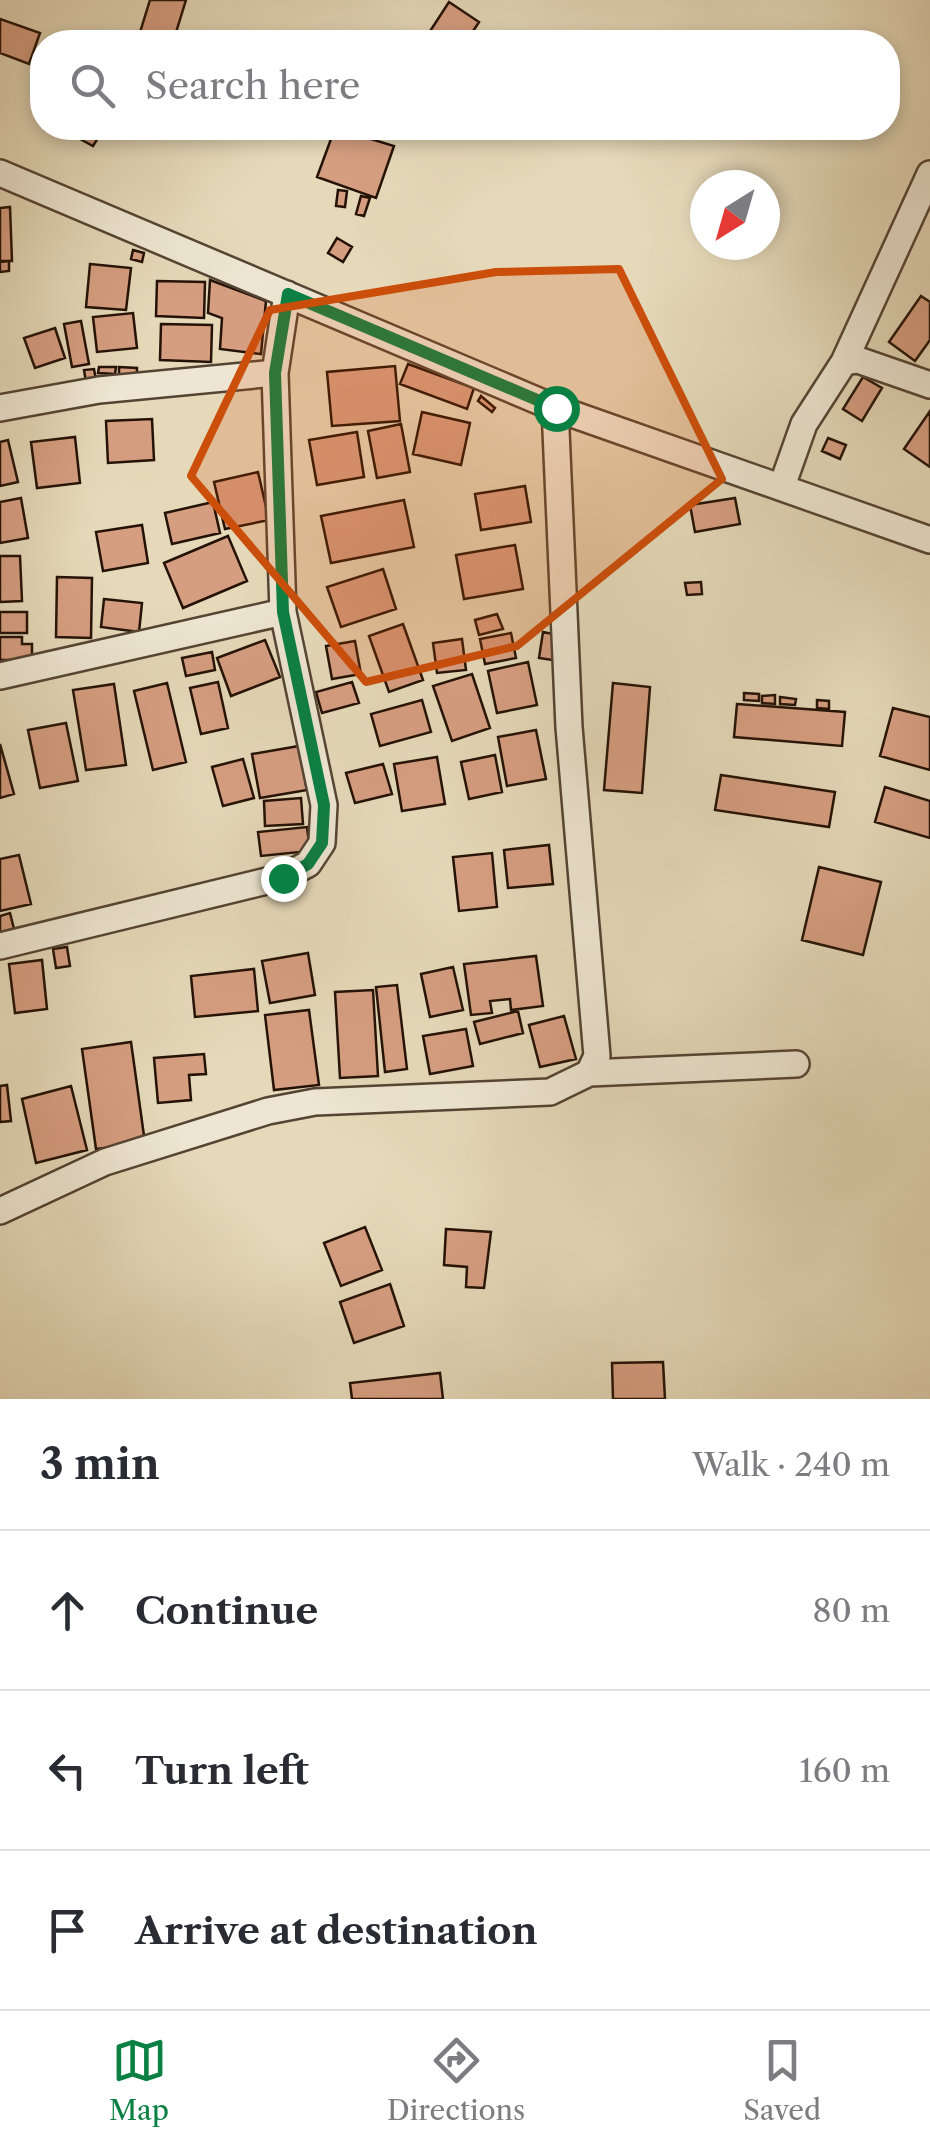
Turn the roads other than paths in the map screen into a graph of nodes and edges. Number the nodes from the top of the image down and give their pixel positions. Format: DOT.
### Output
graph roads {
  1 [pos="0,173"];
  2 [pos="930,174"];
  3 [pos="288,294"];
  4 [pos="844,362"];
  5 [pos="275,373"];
  6 [pos="930,384"];
  7 [pos="0,408"];
  8 [pos="556,408"];
  9 [pos="782,486"];
  10 [pos="930,540"];
  11 [pos="283,612"];
  12 [pos="0,676"];
  13 [pos="0,946"];
  14 [pos="796,1064"];
  15 [pos="589,1072"];
  16 [pos="0,1210"];
  1 -- 3 [label="street"];
  2 -- 4 [label="street"];
  3 -- 5 [label="street"];
  3 -- 8 [label="street"];
  4 -- 6 [label="street"];
  4 -- 9 [label="street"];
  5 -- 7 [label="street"];
  5 -- 11 [label="street"];
  8 -- 9 [label="street"];
  8 -- 15 [label="street"];
  9 -- 10 [label="street"];
  11 -- 12 [label="street"];
  11 -- 13 [label="street"];
  14 -- 15 [label="street"];
  15 -- 16 [label="street"];
}
